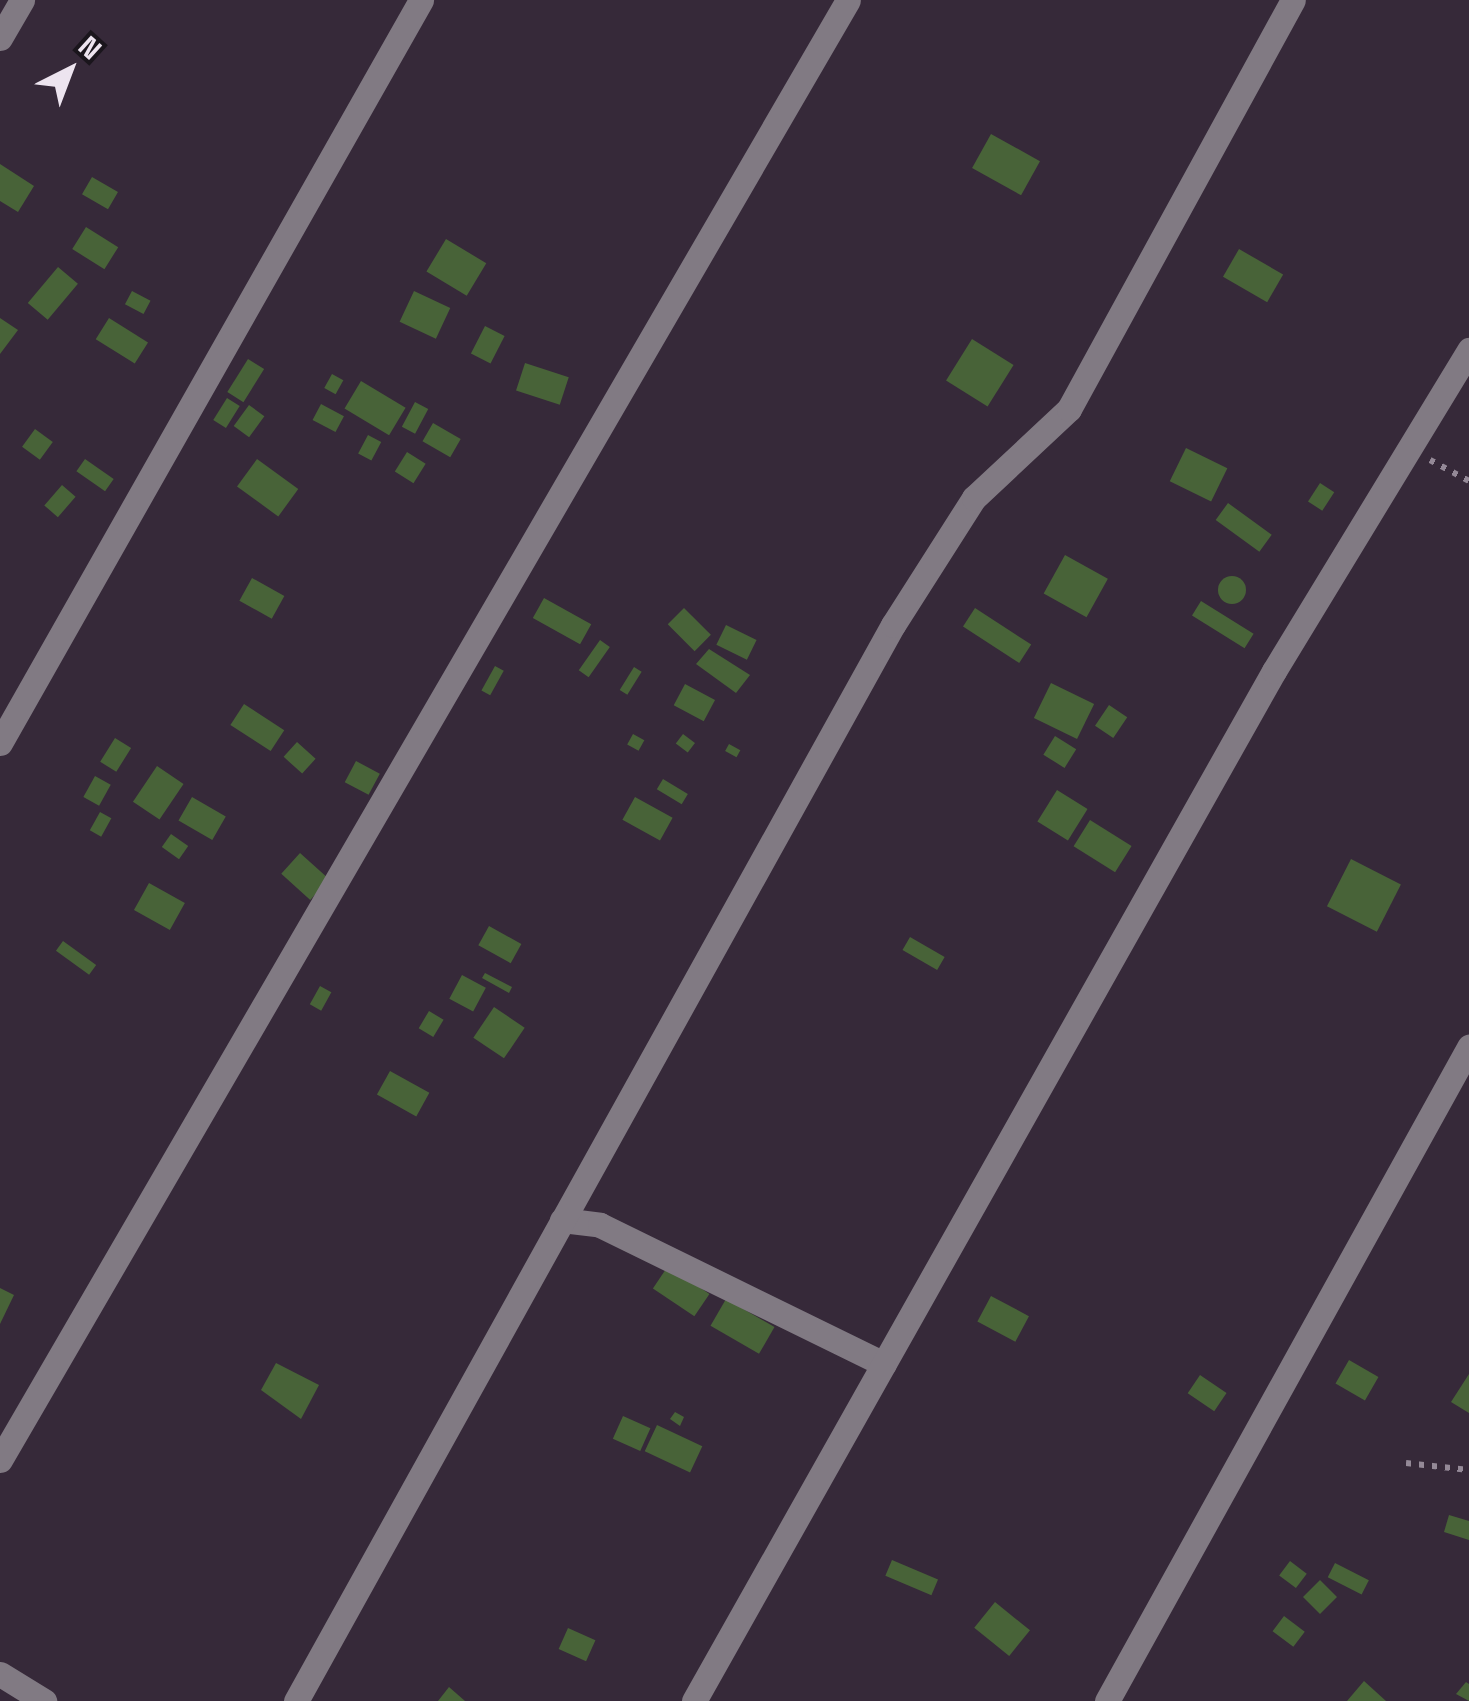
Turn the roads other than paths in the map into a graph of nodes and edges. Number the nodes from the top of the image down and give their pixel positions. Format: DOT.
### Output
graph roads {
  1 [pos="22,0"];
  2 [pos="421,0"];
  3 [pos="848,0"];
  4 [pos="1293,0"];
  5 [pos="0,38"];
  6 [pos="1469,350"];
  7 [pos="0,743"];
  8 [pos="1469,1047"];
  9 [pos="562,1220"];
  10 [pos="884,1364"];
  11 [pos="0,1460"];
  12 [pos="0,1674"];
  13 [pos="44,1701"];
  14 [pos="296,1701"];
  15 [pos="694,1701"];
  16 [pos="1106,1701"];
  1 -- 5 [label="street"];
  2 -- 7 [label="street"];
  3 -- 11 [label="street"];
  4 -- 9 [label="street"];
  6 -- 10 [label="street"];
  8 -- 16 [label="street"];
  9 -- 10 [label="street"];
  9 -- 14 [label="street"];
  10 -- 15 [label="street"];
  12 -- 13 [label="street"];
}
